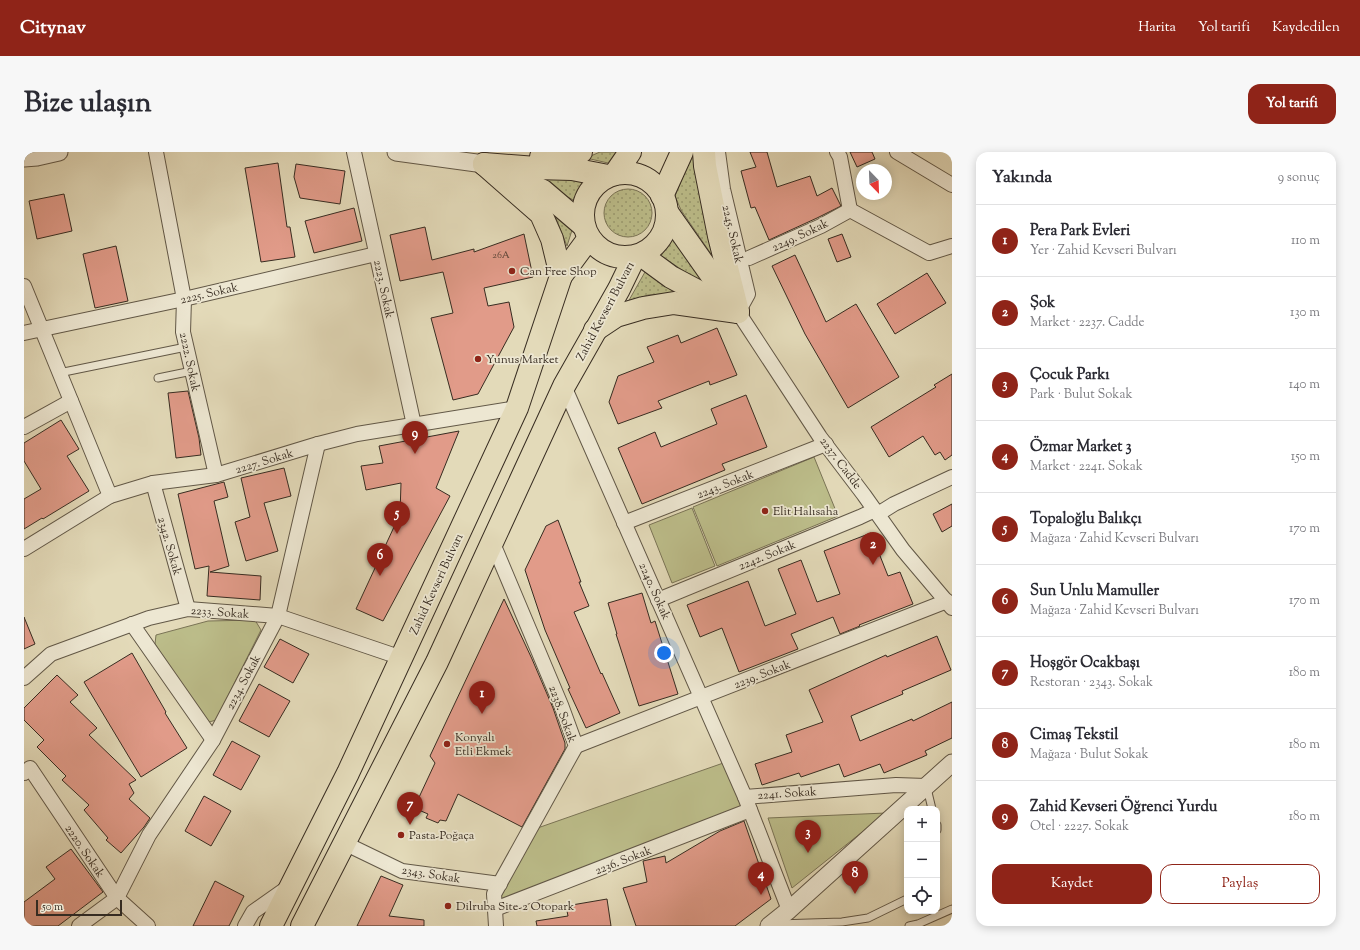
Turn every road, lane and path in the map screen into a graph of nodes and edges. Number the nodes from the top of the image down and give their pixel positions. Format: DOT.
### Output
graph roads {
  1 [pos="59,152"];
  2 [pos="156,152"];
  3 [pos="354,152"];
  4 [pos="396,152"];
  5 [pos="581,152"];
  6 [pos="630,152"];
  7 [pos="682,152"];
  8 [pos="704,152"];
  9 [pos="718,152"];
  10 [pos="837,152"];
  11 [pos="897,152"];
  12 [pos="24,158"];
  13 [pos="484,164"];
  14 [pos="612,175"];
  15 [pos="952,185"];
  16 [pos="665,204"];
  17 [pos="850,210"];
  18 [pos="586,232"];
  19 [pos="952,246"];
  20 [pos="376,254"];
  21 [pos="638,256"];
  22 [pos="749,258"];
  23 [pos="562,276"];
  24 [pos="24,286"];
  25 [pos="184,299"];
  26 [pos="738,312"];
  27 [pos="41,329"];
  28 [pos="595,330"];
  29 [pos="24,333"];
  30 [pos="186,347"];
  31 [pos="192,371"];
  32 [pos="59,373"];
  33 [pos="158,378"];
  34 [pos="564,386"];
  35 [pos="71,401"];
  36 [pos="517,408"];
  37 [pos="414,425"];
  38 [pos="24,427"];
  39 [pos="318,444"];
  40 [pos="826,444"];
  41 [pos="216,476"];
  42 [pos="952,477"];
  43 [pos="153,483"];
  44 [pos="110,496"];
  45 [pos="876,512"];
  46 [pos="624,523"];
  47 [pos="492,541"];
  48 [pos="24,549"];
  49 [pos="658,600"];
  50 [pos="949,605"];
  51 [pos="188,609"];
  52 [pos="278,616"];
  53 [pos="132,624"];
  54 [pos="402,658"];
  55 [pos="24,678"];
  56 [pos="702,698"];
  57 [pos="213,740"];
  58 [pos="576,746"];
  59 [pos="952,763"];
  60 [pos="26,767"];
  61 [pos="926,786"];
  62 [pos="745,796"];
  63 [pos="931,806"];
  64 [pos="750,810"];
  65 [pos="344,843"];
  66 [pos="500,884"];
  67 [pos="292,885"];
  68 [pos="117,898"];
  69 [pos="904,900"];
  70 [pos="495,909"];
  71 [pos="952,909"];
  72 [pos="789,910"];
  73 [pos="862,923"];
  74 [pos="926,923"];
  75 [pos="770,925"];
  76 [pos="79,926"];
  77 [pos="148,926"];
  78 [pos="245,926"];
  79 [pos="271,926"];
  80 [pos="302,926"];
  81 [pos="496,926"];
  82 [pos="909,926"];
  1 -- 12 [label="street"];
  2 -- 25 [label="street, 2222. Sokak"];
  3 -- 20 [label="street, 2223. Sokak"];
  4 -- 13 [label="street"];
  5 -- 13 [label="main road"];
  6 -- 14 [label="main road"];
  7 -- 16 [label="main road"];
  8 -- 26 [label="main road"];
  9 -- 26 [label="street, 2245. Sokak"];
  10 -- 17 [label="street"];
  11 -- 15 [label="street"];
  13 -- 14 [label="main road"];
  13 -- 18 [label="main road"];
  13 -- 23 [label="main road"];
  14 -- 16 [label="main road"];
  14 -- 18 [label="main road"];
  16 -- 21 [label="main road"];
  16 -- 26 [label="main road"];
  17 -- 19 [label="street"];
  17 -- 22 [label="street, 2249. Sokak"];
  18 -- 21 [label="main road"];
  18 -- 23 [label="main road, Zahid Kevseri Bulvarı"];
  20 -- 25 [label="street, 2225. Sokak"];
  20 -- 37 [label="street, 2223. Sokak"];
  21 -- 26 [label="main road"];
  21 -- 28 [label="main road, Zahid Kevseri Bulvarı"];
  23 -- 36 [label="main road, Zahid Kevseri Bulvarı"];
  24 -- 27 [label="street"];
  25 -- 27 [label="street, 2225. Sokak"];
  25 -- 30 [label="street, 2222. Sokak"];
  26 -- 28 [label="main road"];
  26 -- 40 [label="street, 2237. Cadde"];
  27 -- 29 [label="street, 2225. Sokak"];
  27 -- 32 [label="street"];
  28 -- 34 [label="main road, Zahid Kevseri Bulvarı"];
  30 -- 31 [label="street, 2222. Sokak"];
  30 -- 32 [label="lane"];
  31 -- 33 [label="lane"];
  31 -- 41 [label="street, 2222. Sokak"];
  32 -- 35 [label="street"];
  34 -- 46 [label="street, 2240. Sokak"];
  34 -- 47 [label="main road, Zahid Kevseri Bulvarı"];
  35 -- 38 [label="street"];
  35 -- 44 [label="street"];
  36 -- 37 [label="street, 2227. Sokak"];
  36 -- 54 [label="main road, Zahid Kevseri Bulvarı"];
  37 -- 39 [label="street, 2227. Sokak"];
  39 -- 41 [label="street, 2227. Sokak"];
  39 -- 52 [label="street, 2234. Sokak"];
  40 -- 45 [label="street, 2237. Cadde"];
  40 -- 46 [label="street, 2243. Sokak"];
  41 -- 43 [label="street, 2227. Sokak"];
  42 -- 45 [label="street, 2242. Sokak"];
  43 -- 44 [label="street, 2227. Sokak"];
  43 -- 51 [label="street, 2342. Sokak"];
  44 -- 48 [label="street, 2227. Sokak"];
  45 -- 49 [label="street, 2242. Sokak"];
  45 -- 50 [label="street, 2237. Cadde"];
  46 -- 49 [label="street, 2240. Sokak"];
  47 -- 58 [label="street, 2238. Sokak"];
  47 -- 65 [label="main road, Zahid Kevseri Bulvarı"];
  49 -- 56 [label="street, 2240. Sokak"];
  50 -- 56 [label="street, 2239. Sokak"];
  51 -- 52 [label="street, 2233. Sokak"];
  51 -- 53 [label="street, 2233. Sokak"];
  52 -- 54 [label="street, 2233. Sokak"];
  52 -- 57 [label="street, 2234. Sokak"];
  53 -- 55 [label="street, 2233. Sokak"];
  53 -- 57 [label="street"];
  54 -- 67 [label="main road, Zahid Kevseri Bulvarı"];
  56 -- 58 [label="street, 2239. Sokak"];
  56 -- 62 [label="street, 2240. Sokak"];
  57 -- 68 [label="street, 2234. Sokak"];
  58 -- 66 [label="street, 2238. Sokak"];
  59 -- 61 [label="street"];
  60 -- 68 [label="street, 2220. Sokak"];
  61 -- 62 [label="street, 2241. Sokak"];
  61 -- 63 [label="lane"];
  61 -- 72 [label="street"];
  62 -- 64 [label="street, 2241. Sokak"];
  64 -- 70 [label="street, 2236. Sokak"];
  64 -- 72 [label="street, 2241. Sokak"];
  65 -- 66 [label="street, 2343. Sokak"];
  65 -- 80 [label="main road, Zahid Kevseri Bulvarı"];
  66 -- 70 [label="street, 2238. Sokak"];
  67 -- 78 [label="street"];
  67 -- 79 [label="main road, Zahid Kevseri Bulvarı"];
  68 -- 76 [label="street"];
  68 -- 77 [label="street, 2220. Sokak"];
  69 -- 73 [label="lane"];
  70 -- 81 [label="street, 2238. Sokak"];
  71 -- 74 [label="lane"];
  72 -- 75 [label="street"];
  73 -- 75 [label="lane"];
  74 -- 82 [label="lane"];
}
